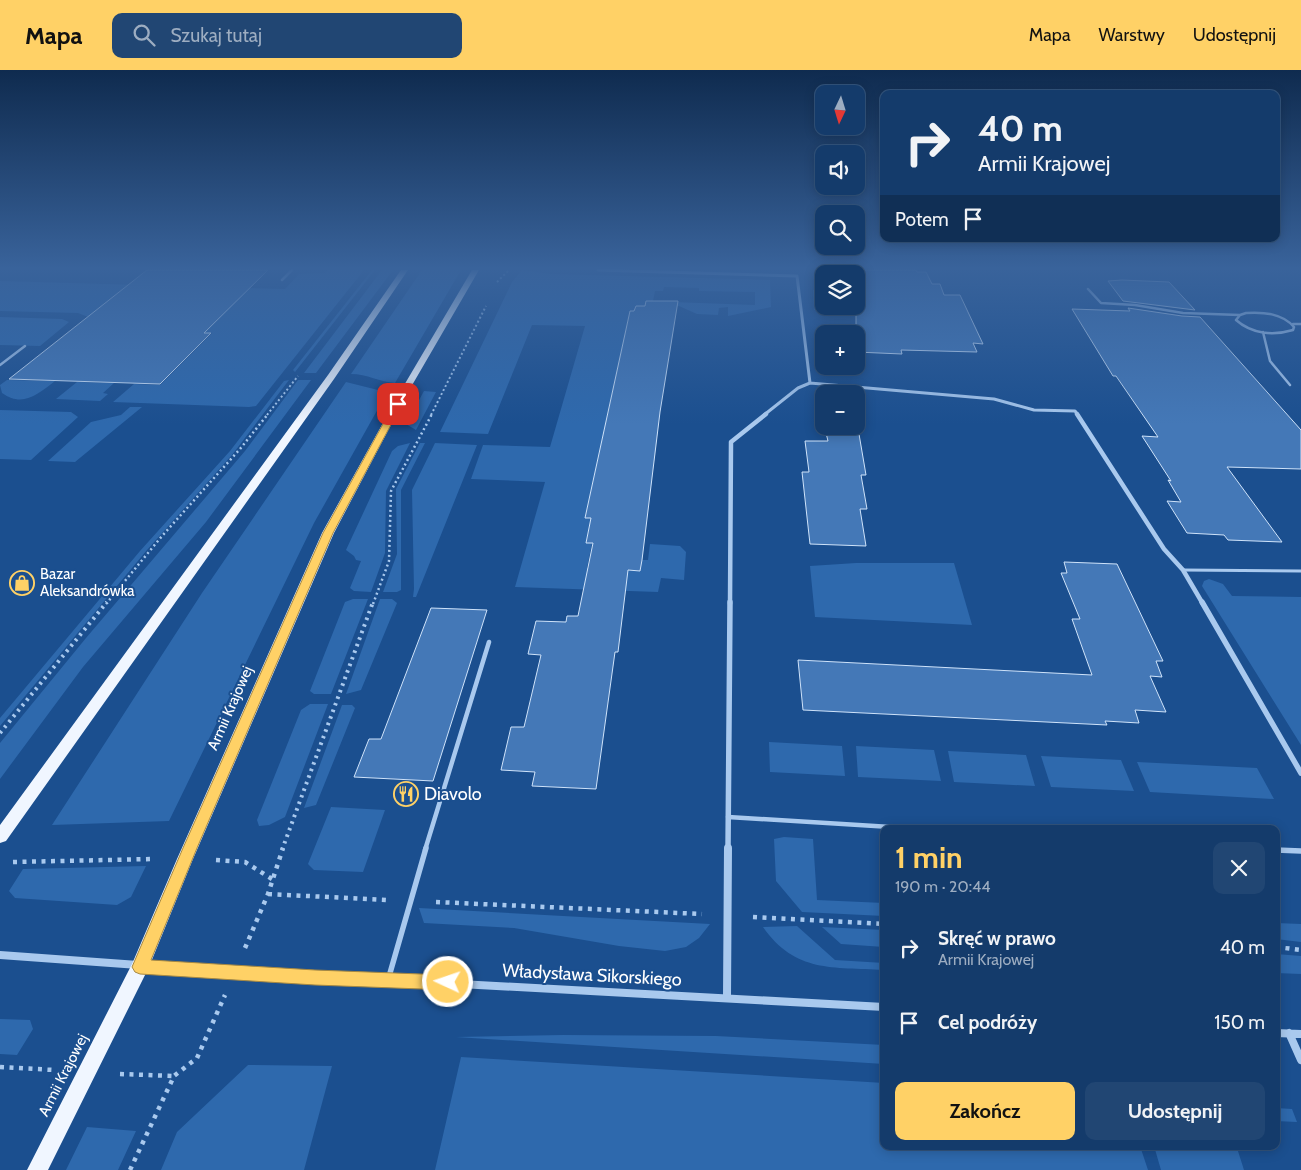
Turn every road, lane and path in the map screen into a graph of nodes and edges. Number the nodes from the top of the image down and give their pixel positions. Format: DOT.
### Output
graph roads {
  1 [pos="370,321"];
  2 [pos="446,321"];
  3 [pos="478,321"];
  4 [pos="803,321"];
  5 [pos="1237,321"];
  6 [pos="1287,321"];
  7 [pos="1293,324"];
  8 [pos="1301,324"];
  9 [pos="1262,332"];
  10 [pos="25,346"];
  11 [pos="0,365"];
  12 [pos="303,369"];
  13 [pos="810,383"];
  14 [pos="1290,385"];
  15 [pos="1182,570"];
  16 [pos="1301,572"];
  17 [pos="489,642"];
  18 [pos="0,733"];
  19 [pos="1301,773"];
  20 [pos="728,818"];
  21 [pos="880,827"];
  22 [pos="0,837"];
  23 [pos="1280,850"];
  24 [pos="1301,851"];
  25 [pos="185,859"];
  26 [pos="10,862"];
  27 [pos="272,879"];
  28 [pos="268,894"];
  29 [pos="410,901"];
  30 [pos="728,915"];
  31 [pos="880,924"];
  32 [pos="1280,947"];
  33 [pos="1301,950"];
  34 [pos="0,954"];
  35 [pos="140,967"];
  36 [pos="235,972"];
  37 [pos="388,980"];
  38 [pos="727,996"];
  39 [pos="880,1007"];
  40 [pos="1280,1032"];
  41 [pos="1289,1033"];
  42 [pos="1301,1034"];
  43 [pos="1301,1060"];
  44 [pos="37,1170"];
  45 [pos="130,1170"];
  1 -- 22 [label="main road"];
  2 -- 25 [label="main road, Armii Krajowej"];
  3 -- 27 [label="path"];
  4 -- 13 [label="street"];
  5 -- 9 [label="lane"];
  6 -- 7 [label="lane"];
  7 -- 8 [label="lane"];
  7 -- 9 [label="lane"];
  9 -- 14 [label="lane"];
  10 -- 11 [label="lane"];
  12 -- 18 [label="path"];
  13 -- 15 [label="street"];
  13 -- 20 [label="street"];
  15 -- 16 [label="lane"];
  15 -- 19 [label="street"];
  17 -- 29 [label="lane"];
  20 -- 21 [label="lane"];
  20 -- 30 [label="street"];
  23 -- 24 [label="lane"];
  25 -- 26 [label="path"];
  25 -- 27 [label="path"];
  25 -- 35 [label="main road, Armii Krajowej"];
  27 -- 28 [label="path"];
  28 -- 29 [label="path"];
  28 -- 36 [label="path"];
  29 -- 30 [label="path"];
  29 -- 37 [label="lane"];
  30 -- 31 [label="path"];
  30 -- 38 [label="street"];
  32 -- 33 [label="path"];
  34 -- 35 [label="street, Władysława Sikorskiego"];
  35 -- 36 [label="street, Władysława Sikorskiego"];
  35 -- 44 [label="main road, Armii Krajowej"];
  36 -- 37 [label="street, Władysława Sikorskiego"];
  36 -- 45 [label="path"];
  37 -- 38 [label="street, Władysława Sikorskiego"];
  38 -- 39 [label="street, Władysława Sikorskiego"];
  40 -- 41 [label="street"];
  41 -- 42 [label="street"];
  41 -- 43 [label="street"];
}
